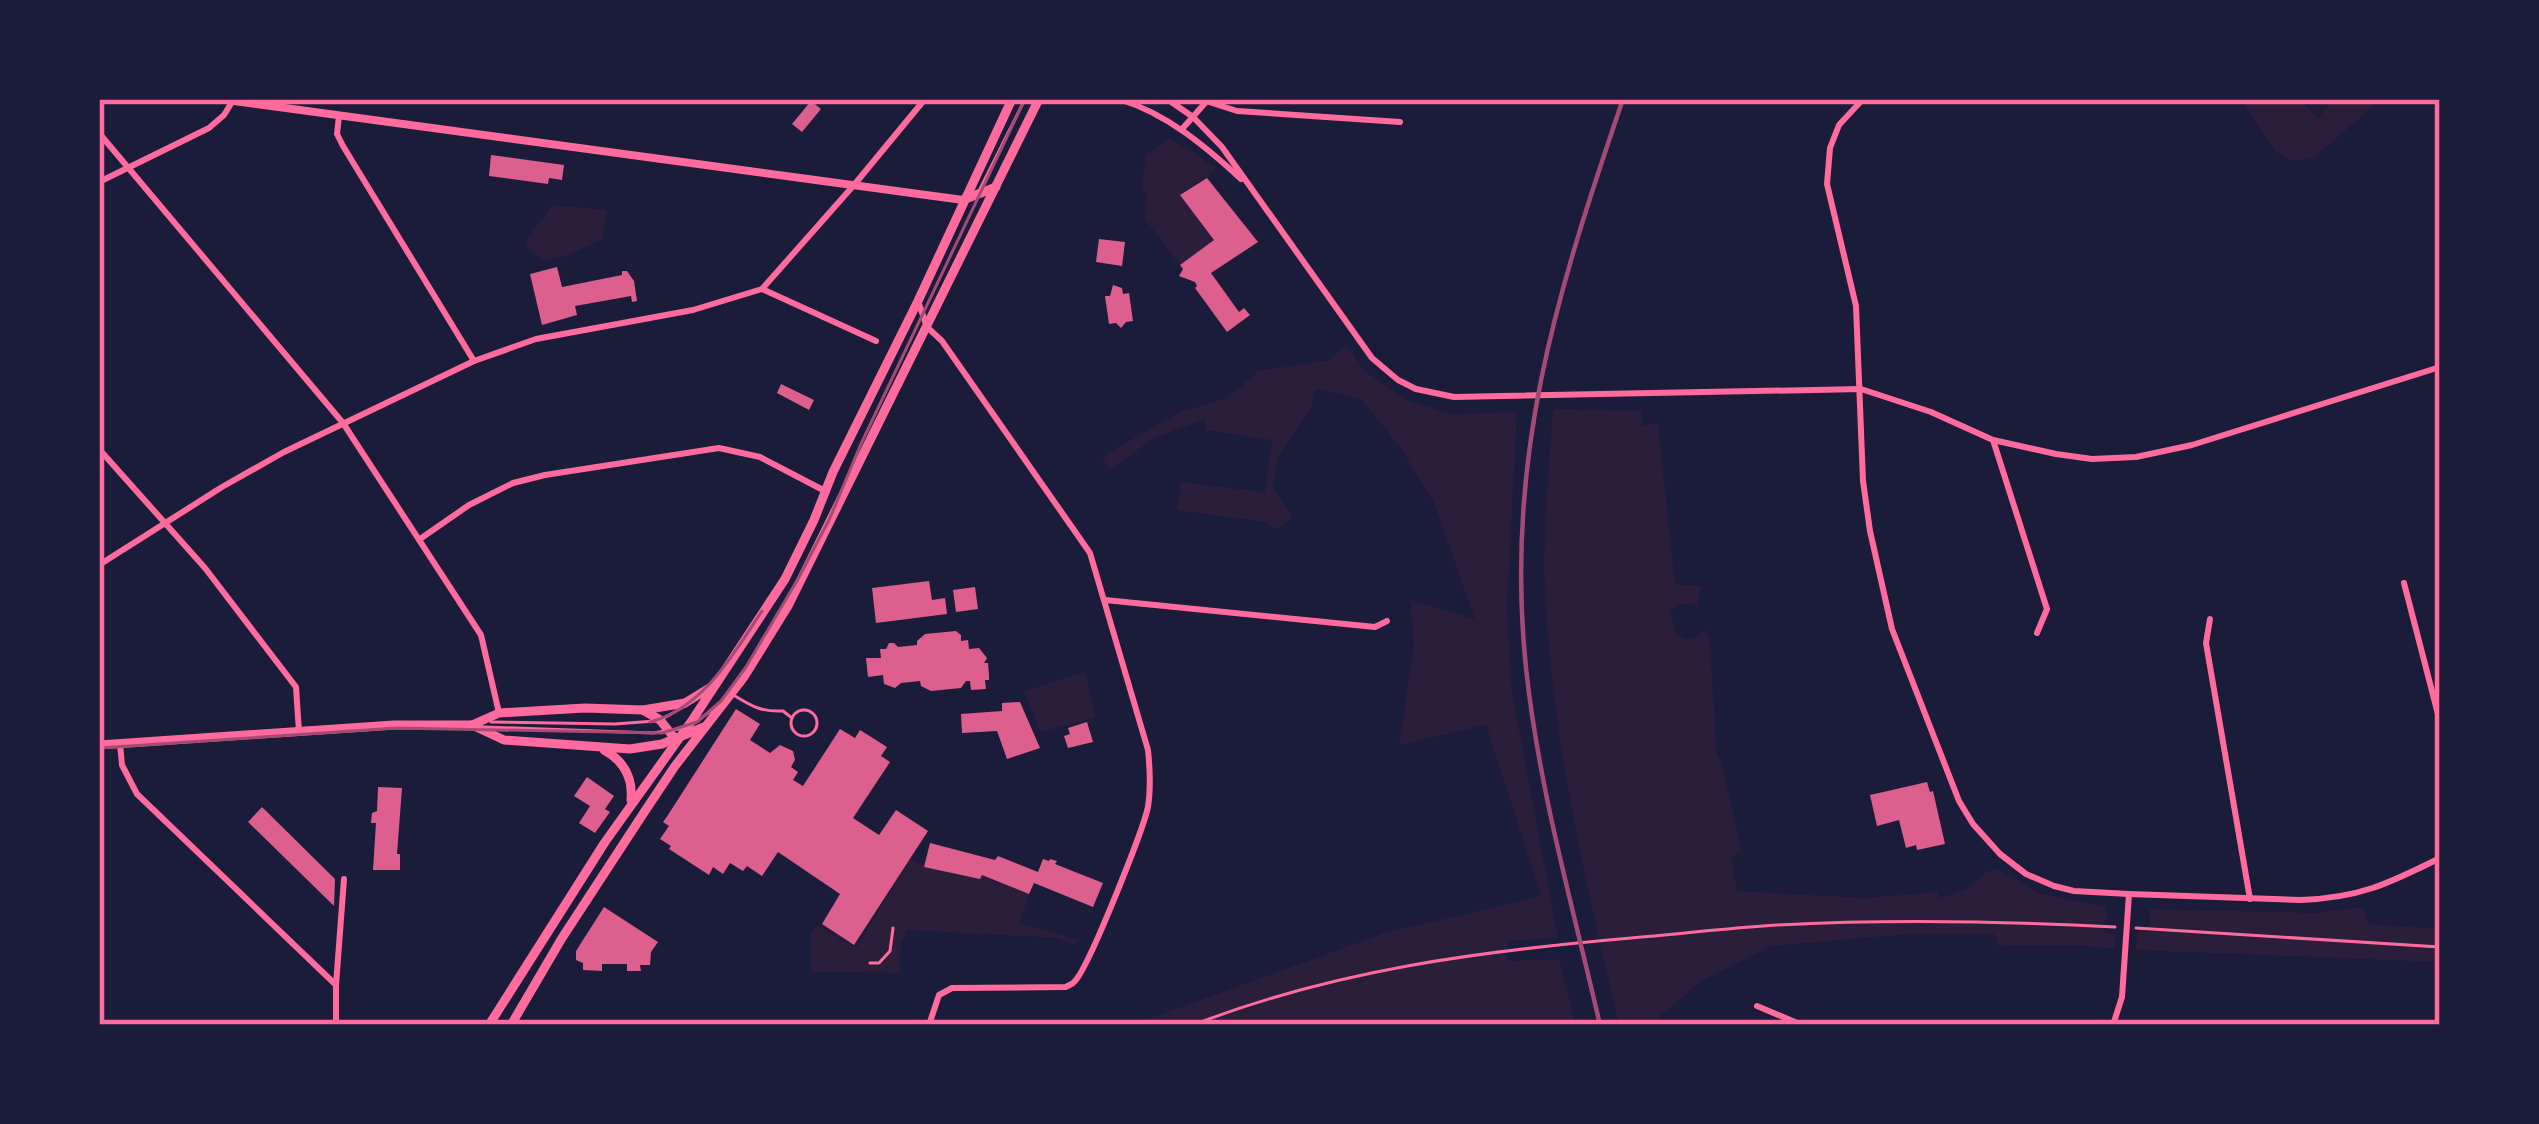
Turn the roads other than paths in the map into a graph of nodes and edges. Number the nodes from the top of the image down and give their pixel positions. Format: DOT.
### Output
graph roads {
  1 [pos="219,99"];
  2 [pos="925,99"];
  3 [pos="1012,99"];
  4 [pos="1025,99"];
  5 [pos="1039,99"];
  6 [pos="1119,99"];
  7 [pos="1167,99"];
  8 [pos="1863,99"];
  9 [pos="233,100"];
  10 [pos="1207,100"];
  11 [pos="339,116"];
  12 [pos="1193,117"];
  13 [pos="1400,122"];
  14 [pos="1182,129"];
  15 [pos="99,133"];
  16 [pos="129,169"];
  17 [pos="99,182"];
  18 [pos="854,185"];
  19 [pos="1248,186"];
  20 [pos="996,187"];
  21 [pos="977,196"];
  22 [pos="963,200"];
  23 [pos="978,209"];
  24 [pos="978,223"];
  25 [pos="762,289"];
  26 [pos="919,301"];
  27 [pos="927,327"];
  28 [pos="876,341"];
  29 [pos="474,361"];
  30 [pos="2440,367"];
  31 [pos="1861,389"];
  32 [pos="344,423"];
  33 [pos="1993,440"];
  34 [pos="99,448"];
  35 [pos="825,490"];
  36 [pos="841,495"];
  37 [pos="165,523"];
  38 [pos="420,539"];
  39 [pos="99,565"];
  40 [pos="2404,583"];
  41 [pos="1106,600"];
  42 [pos="2210,620"];
  43 [pos="1387,621"];
  44 [pos="2037,633"];
  45 [pos="719,679"];
  46 [pos="702,692"];
  47 [pos="731,693"];
  48 [pos="643,710"];
  49 [pos="500,713"];
  50 [pos="792,718"];
  51 [pos="660,720"];
  52 [pos="2440,722"];
  53 [pos="472,724"];
  54 [pos="687,727"];
  55 [pos="704,727"];
  56 [pos="299,732"];
  57 [pos="652,733"];
  58 [pos="674,736"];
  59 [pos="120,744"];
  60 [pos="99,746"];
  61 [pos="599,747"];
  62 [pos="663,750"];
  63 [pos="675,766"];
  64 [pos="631,805"];
  65 [pos="2440,858"];
  66 [pos="344,879"];
  67 [pos="2129,894"];
  68 [pos="2250,899"];
  69 [pos="336,985"];
  70 [pos="1757,1006"];
  71 [pos="336,1025"];
  72 [pos="489,1025"];
  73 [pos="511,1025"];
  74 [pos="929,1025"];
  75 [pos="1802,1025"];
  76 [pos="2113,1025"];
  1 -- 9 [label="street"];
  2 -- 18 [label="street"];
  3 -- 22 [label="main road"];
  4 -- 21 [label="lane"];
  5 -- 20 [label="main road"];
  6 -- 14 [label="street"];
  7 -- 12 [label="street"];
  8 -- 31 [label="street"];
  9 -- 11 [label="street"];
  9 -- 16 [label="street"];
  10 -- 12 [label="street"];
  10 -- 13 [label="street"];
  11 -- 18 [label="street"];
  11 -- 29 [label="street"];
  12 -- 14 [label="street"];
  12 -- 19 [label="street"];
  14 -- 19 [label="street"];
  15 -- 16 [label="street"];
  16 -- 17 [label="street"];
  16 -- 32 [label="street"];
  18 -- 22 [label="street"];
  18 -- 25 [label="street"];
  19 -- 31 [label="street"];
  20 -- 21 [label="main road"];
  20 -- 24 [label="main road"];
  21 -- 22 [label="main road"];
  22 -- 26 [label="main road"];
  23 -- 24 [label="lane"];
  24 -- 27 [label="main road"];
  25 -- 28 [label="street"];
  25 -- 29 [label="street"];
  26 -- 27 [label="street"];
  26 -- 35 [label="main road"];
  27 -- 36 [label="main road"];
  27 -- 41 [label="street"];
  29 -- 32 [label="street"];
  30 -- 33 [label="street"];
  31 -- 33 [label="street"];
  31 -- 67 [label="street"];
  32 -- 37 [label="street"];
  32 -- 38 [label="street"];
  33 -- 44 [label="street"];
  34 -- 37 [label="street"];
  35 -- 36 [label="main road"];
  35 -- 38 [label="street"];
  35 -- 45 [label="main road"];
  36 -- 47 [label="main road"];
  37 -- 39 [label="street"];
  37 -- 56 [label="street"];
  38 -- 49 [label="street"];
  40 -- 52 [label="street"];
  41 -- 43 [label="street"];
  41 -- 74 [label="street"];
  42 -- 68 [label="street"];
  45 -- 46 [label="main road"];
  45 -- 47 [label="main road"];
  45 -- 54 [label="main road"];
  46 -- 48 [label="main road"];
  46 -- 51 [label="lane"];
  47 -- 50 [label="lane"];
  47 -- 54 [label="lane"];
  47 -- 55 [label="main road"];
  48 -- 49 [label="main road"];
  48 -- 51 [label="main road"];
  49 -- 53 [label="main road"];
  50 -- 50 [label="lane"];
  51 -- 53 [label="lane"];
  51 -- 58 [label="main road"];
  53 -- 56 [label="main road"];
  53 -- 57 [label="lane"];
  53 -- 61 [label="main road"];
  54 -- 58 [label="main road"];
  55 -- 58 [label="main road"];
  55 -- 63 [label="main road"];
  56 -- 59 [label="main road"];
  57 -- 58 [label="lane"];
  57 -- 62 [label="lane"];
  58 -- 62 [label="main road"];
  58 -- 63 [label="main road"];
  59 -- 60 [label="main road"];
  59 -- 69 [label="street"];
  61 -- 62 [label="main road"];
  61 -- 64 [label="main road"];
  62 -- 64 [label="main road"];
  63 -- 73 [label="main road"];
  64 -- 72 [label="main road"];
  65 -- 68 [label="street"];
  66 -- 69 [label="street"];
  67 -- 68 [label="street"];
  67 -- 76 [label="street"];
  69 -- 71 [label="street"];
  70 -- 75 [label="street"];
}
